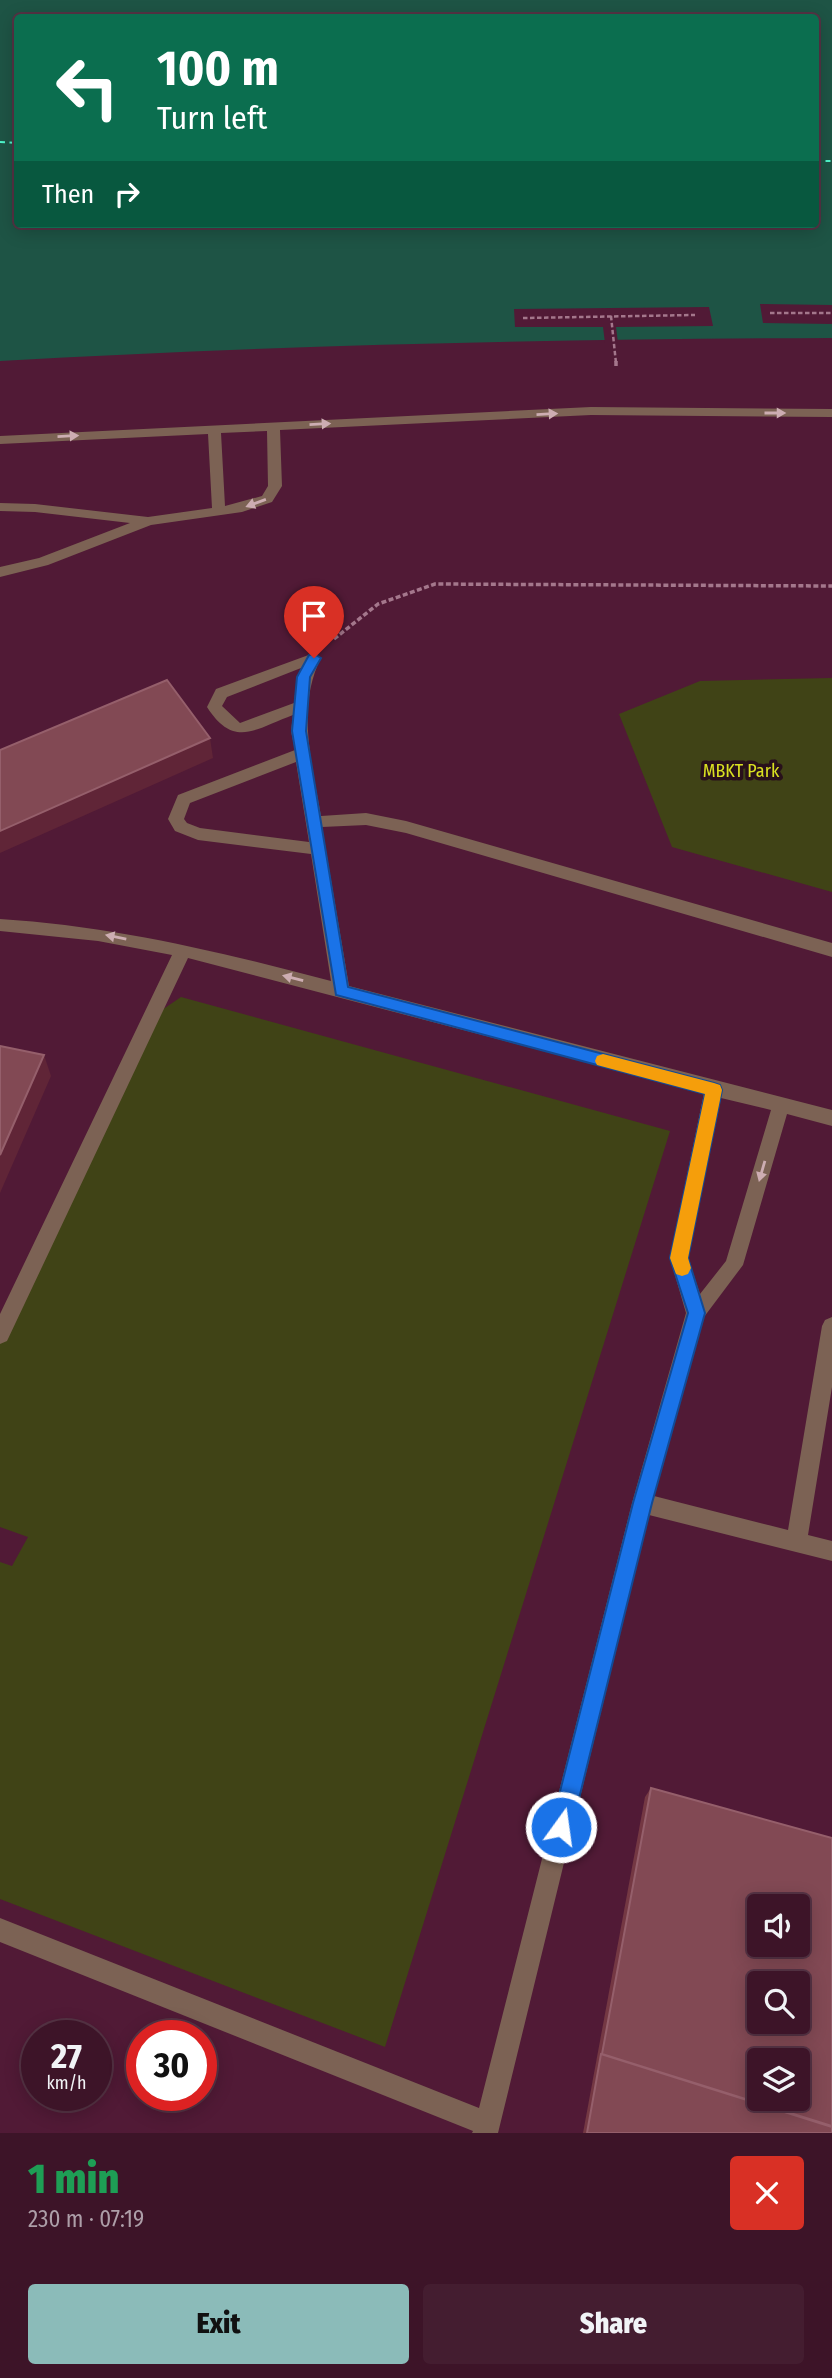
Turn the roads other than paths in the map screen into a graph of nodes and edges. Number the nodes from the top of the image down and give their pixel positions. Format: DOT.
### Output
graph roads {
  1 [pos="832,413"];
  2 [pos="273,427"];
  3 [pos="215,429"];
  4 [pos="0,440"];
  5 [pos="0,507"];
  6 [pos="219,512"];
  7 [pos="149,521"];
  8 [pos="0,572"];
  9 [pos="302,706"];
  10 [pos="303,753"];
  11 [pos="314,822"];
  12 [pos="318,849"];
  13 [pos="0,925"];
  14 [pos="183,950"];
  15 [pos="832,950"];
  16 [pos="341,991"];
  17 [pos="714,1090"];
  18 [pos="781,1105"];
  19 [pos="832,1118"];
  20 [pos="696,1313"];
  21 [pos="832,1326"];
  22 [pos="0,1335"];
  23 [pos="642,1503"];
  24 [pos="797,1541"];
  25 [pos="832,1551"];
  26 [pos="0,1930"];
  27 [pos="486,2129"];
  2 -- 1 [label="street, one-way"];
  2 -- 3 [label="street"];
  2 -- 6 [label="street, one-way"];
  4 -- 3 [label="street, one-way"];
  3 -- 6 [label="street"];
  5 -- 7 [label="street"];
  6 -- 7 [label="street"];
  7 -- 8 [label="street"];
  9 -- 9 [label="street"];
  9 -- 10 [label="street"];
  10 -- 11 [label="street"];
  10 -- 12 [label="street"];
  11 -- 12 [label="street"];
  11 -- 15 [label="street"];
  12 -- 16 [label="street"];
  14 -- 13 [label="street, one-way"];
  16 -- 14 [label="street, one-way"];
  14 -- 22 [label="street"];
  16 -- 17 [label="street"];
  17 -- 18 [label="street"];
  17 -- 20 [label="street"];
  18 -- 19 [label="street"];
  18 -- 20 [label="street, one-way"];
  20 -- 23 [label="street"];
  21 -- 24 [label="street"];
  23 -- 24 [label="street"];
  23 -- 27 [label="street"];
  24 -- 25 [label="street"];
  26 -- 27 [label="street"];
}
